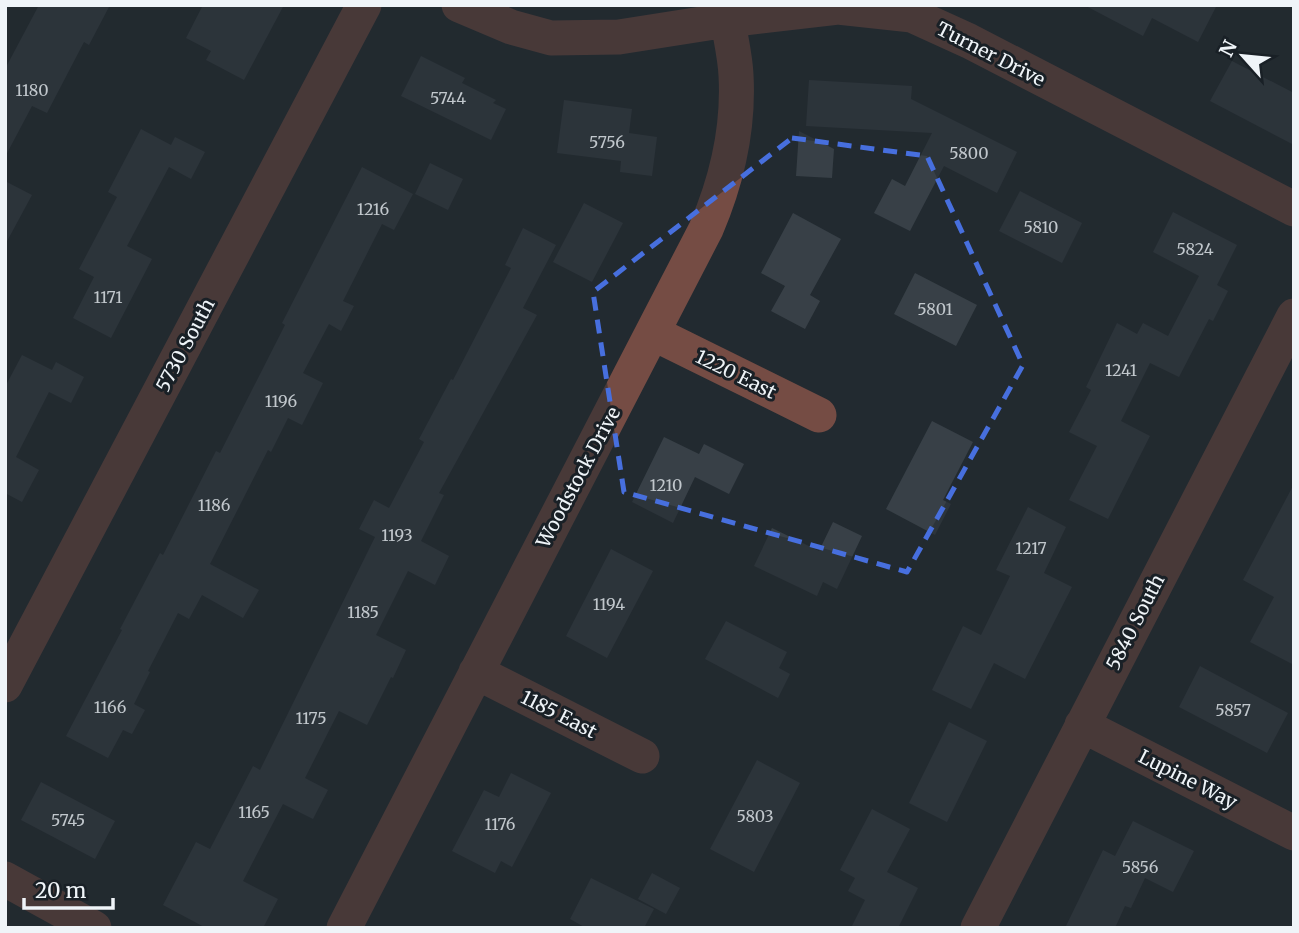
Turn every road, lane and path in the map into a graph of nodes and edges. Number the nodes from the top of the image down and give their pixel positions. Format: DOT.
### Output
graph roads {
  1 [pos="364,5"];
  2 [pos="459,5"];
  3 [pos="726,12"];
  4 [pos="1294,209"];
  5 [pos="1294,316"];
  6 [pos="653,333"];
  7 [pos="818,415"];
  8 [pos="476,672"];
  9 [pos="5,685"];
  10 [pos="1082,725"];
  11 [pos="642,756"];
  12 [pos="1294,833"];
  13 [pos="5,879"];
  14 [pos="94,928"];
  15 [pos="344,928"];
  16 [pos="978,928"];
  1 -- 9 [label="street, 5730 South"];
  2 -- 3 [label="street, Turner Drive"];
  3 -- 4 [label="street, Turner Drive"];
  3 -- 6 [label="street, Woodstock Drive"];
  5 -- 10 [label="street, 5840 South"];
  6 -- 7 [label="street, 1220 East"];
  6 -- 8 [label="street, Woodstock Drive"];
  8 -- 11 [label="street, 1185 East"];
  8 -- 15 [label="street, Woodstock Drive"];
  10 -- 12 [label="street, Lupine Way"];
  10 -- 16 [label="street, 5840 South"];
  13 -- 14 [label="street"];
}
